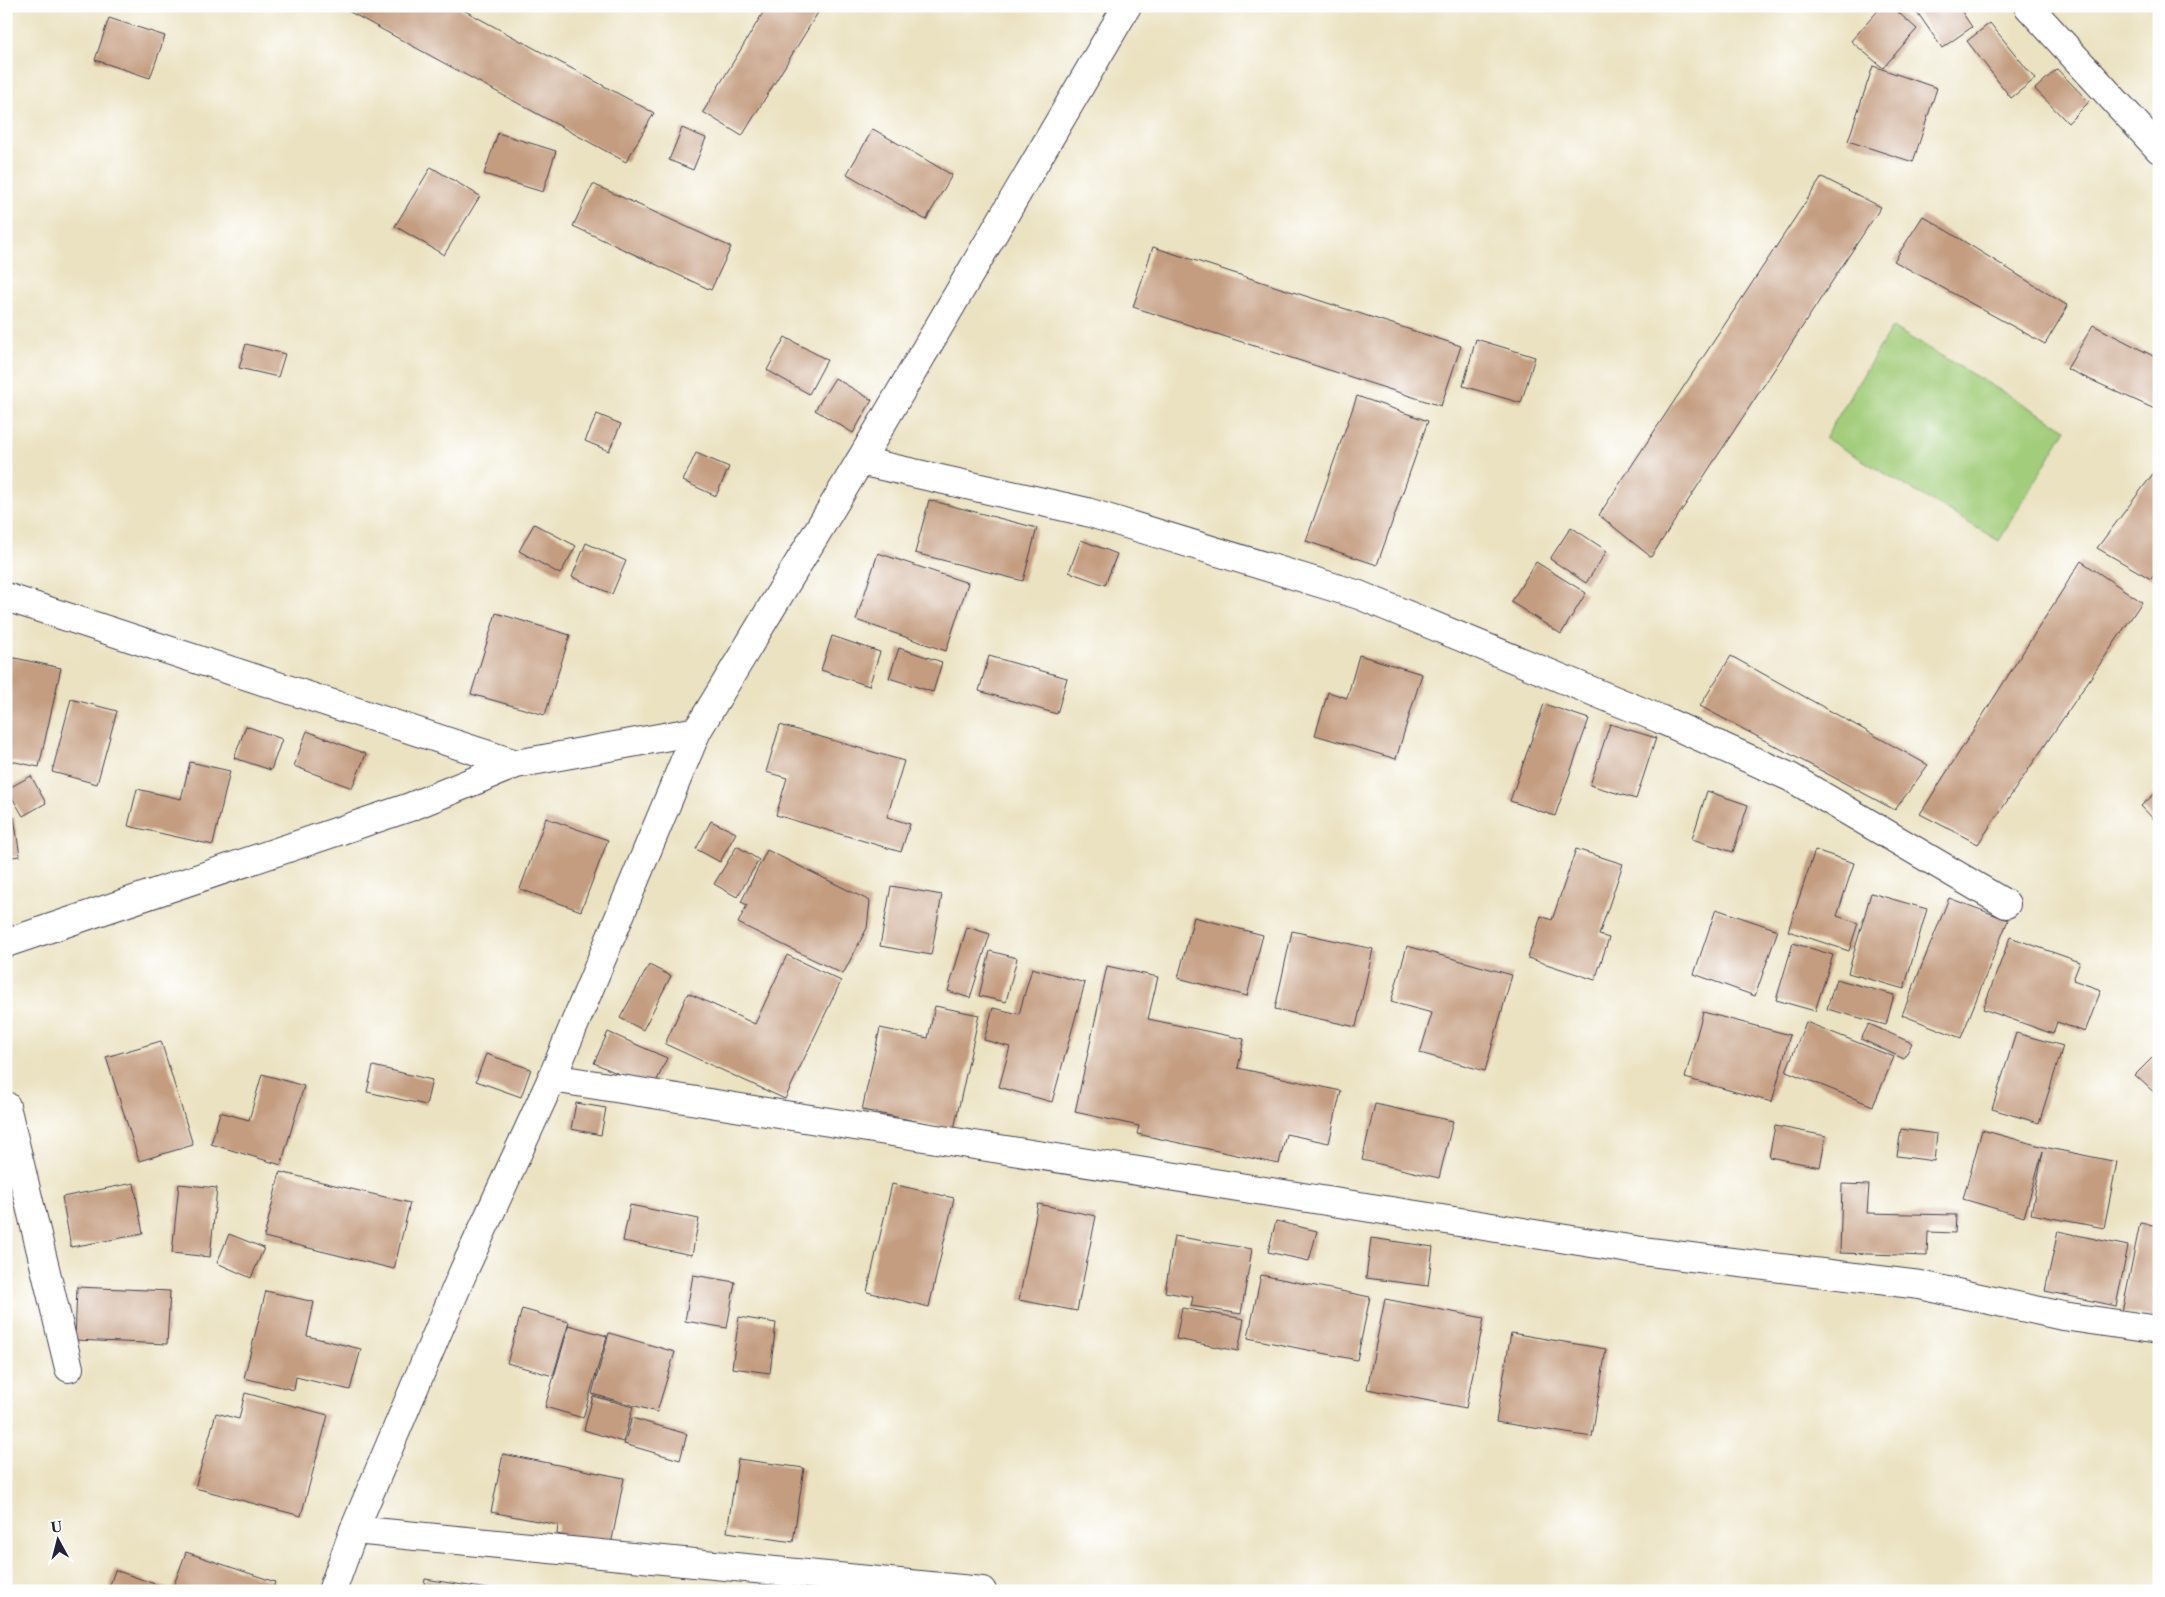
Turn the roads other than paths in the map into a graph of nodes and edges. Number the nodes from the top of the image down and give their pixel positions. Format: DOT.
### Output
graph roads {
  1 [pos="1127,6"];
  2 [pos="2028,6"];
  3 [pos="2159,149"];
  4 [pos="860,461"];
  5 [pos="6,597"];
  6 [pos="697,731"];
  7 [pos="516,764"];
  8 [pos="2006,904"];
  9 [pos="6,943"];
  10 [pos="552,1078"];
  11 [pos="6,1106"];
  12 [pos="2159,1330"];
  13 [pos="69,1368"];
  14 [pos="354,1530"];
  15 [pos="332,1591"];
  16 [pos="982,1591"];
  1 -- 4 [label="street"];
  2 -- 3 [label="street"];
  4 -- 6 [label="street"];
  4 -- 8 [label="street"];
  5 -- 7 [label="street"];
  6 -- 7 [label="street"];
  6 -- 10 [label="street"];
  7 -- 9 [label="street"];
  10 -- 12 [label="street"];
  10 -- 14 [label="street"];
  11 -- 13 [label="street"];
  14 -- 15 [label="street"];
  14 -- 16 [label="street"];
}
